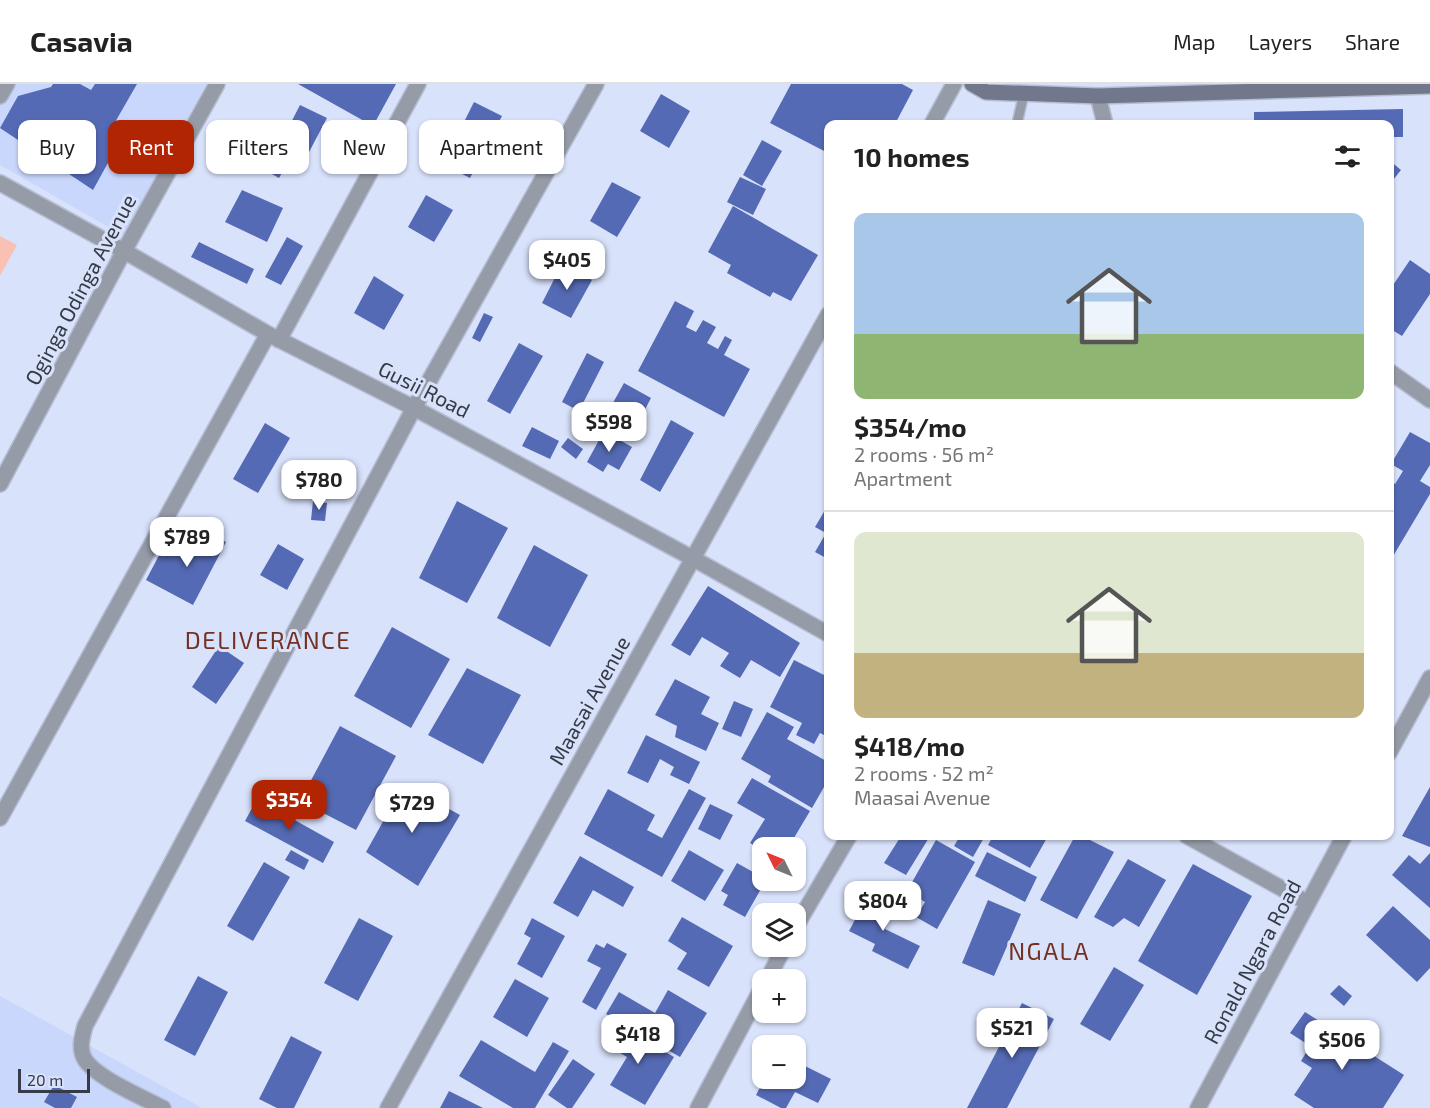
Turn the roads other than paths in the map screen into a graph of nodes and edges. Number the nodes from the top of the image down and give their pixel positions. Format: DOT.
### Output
graph roads {
  1 [pos="7,84"];
  2 [pos="217,84"];
  3 [pos="418,84"];
  4 [pos="596,84"];
  5 [pos="954,84"];
  6 [pos="972,84"];
  7 [pos="1430,86"];
  8 [pos="1024,93"];
  9 [pos="0,96"];
  10 [pos="1098,96"];
  11 [pos="934,120"];
  12 [pos="1018,120"];
  13 [pos="1104,120"];
  14 [pos="0,183"];
  15 [pos="124,251"];
  16 [pos="824,322"];
  17 [pos="273,337"];
  18 [pos="1394,375"];
  19 [pos="1430,400"];
  20 [pos="414,408"];
  21 [pos="0,484"];
  22 [pos="694,559"];
  23 [pos="824,632"];
  24 [pos="1430,678"];
  25 [pos="1394,744"];
  26 [pos="0,818"];
  27 [pos="847,840"];
  28 [pos="1194,840"];
  29 [pos="1342,840"];
  30 [pos="1308,903"];
  31 [pos="806,909"];
  32 [pos="752,1007"];
  33 [pos="163,1108"];
  34 [pos="388,1108"];
  35 [pos="698,1108"];
  36 [pos="1198,1108"];
  1 -- 9 [label="street"];
  2 -- 15 [label="street, Oginga Odinga Avenue"];
  3 -- 17 [label="street"];
  4 -- 20 [label="street"];
  5 -- 11 [label="street"];
  6 -- 8 [label="street"];
  7 -- 10 [label="street"];
  8 -- 10 [label="street"];
  8 -- 12 [label="lane"];
  10 -- 13 [label="street"];
  14 -- 15 [label="street, Gusii Road"];
  15 -- 17 [label="street, Gusii Road"];
  15 -- 21 [label="street, Oginga Odinga Avenue"];
  16 -- 22 [label="street, Maasai Avenue"];
  17 -- 20 [label="street, Gusii Road"];
  17 -- 26 [label="street"];
  18 -- 19 [label="street"];
  20 -- 22 [label="street, Gusii Road"];
  20 -- 33 [label="street"];
  22 -- 23 [label="street, Gusii Road"];
  22 -- 34 [label="street, Maasai Avenue"];
  24 -- 25 [label="street"];
  27 -- 31 [label="street"];
  28 -- 30 [label="street"];
  29 -- 30 [label="street, Ronald Ngara Road"];
  30 -- 36 [label="street, Ronald Ngara Road"];
  32 -- 35 [label="street"];
}
